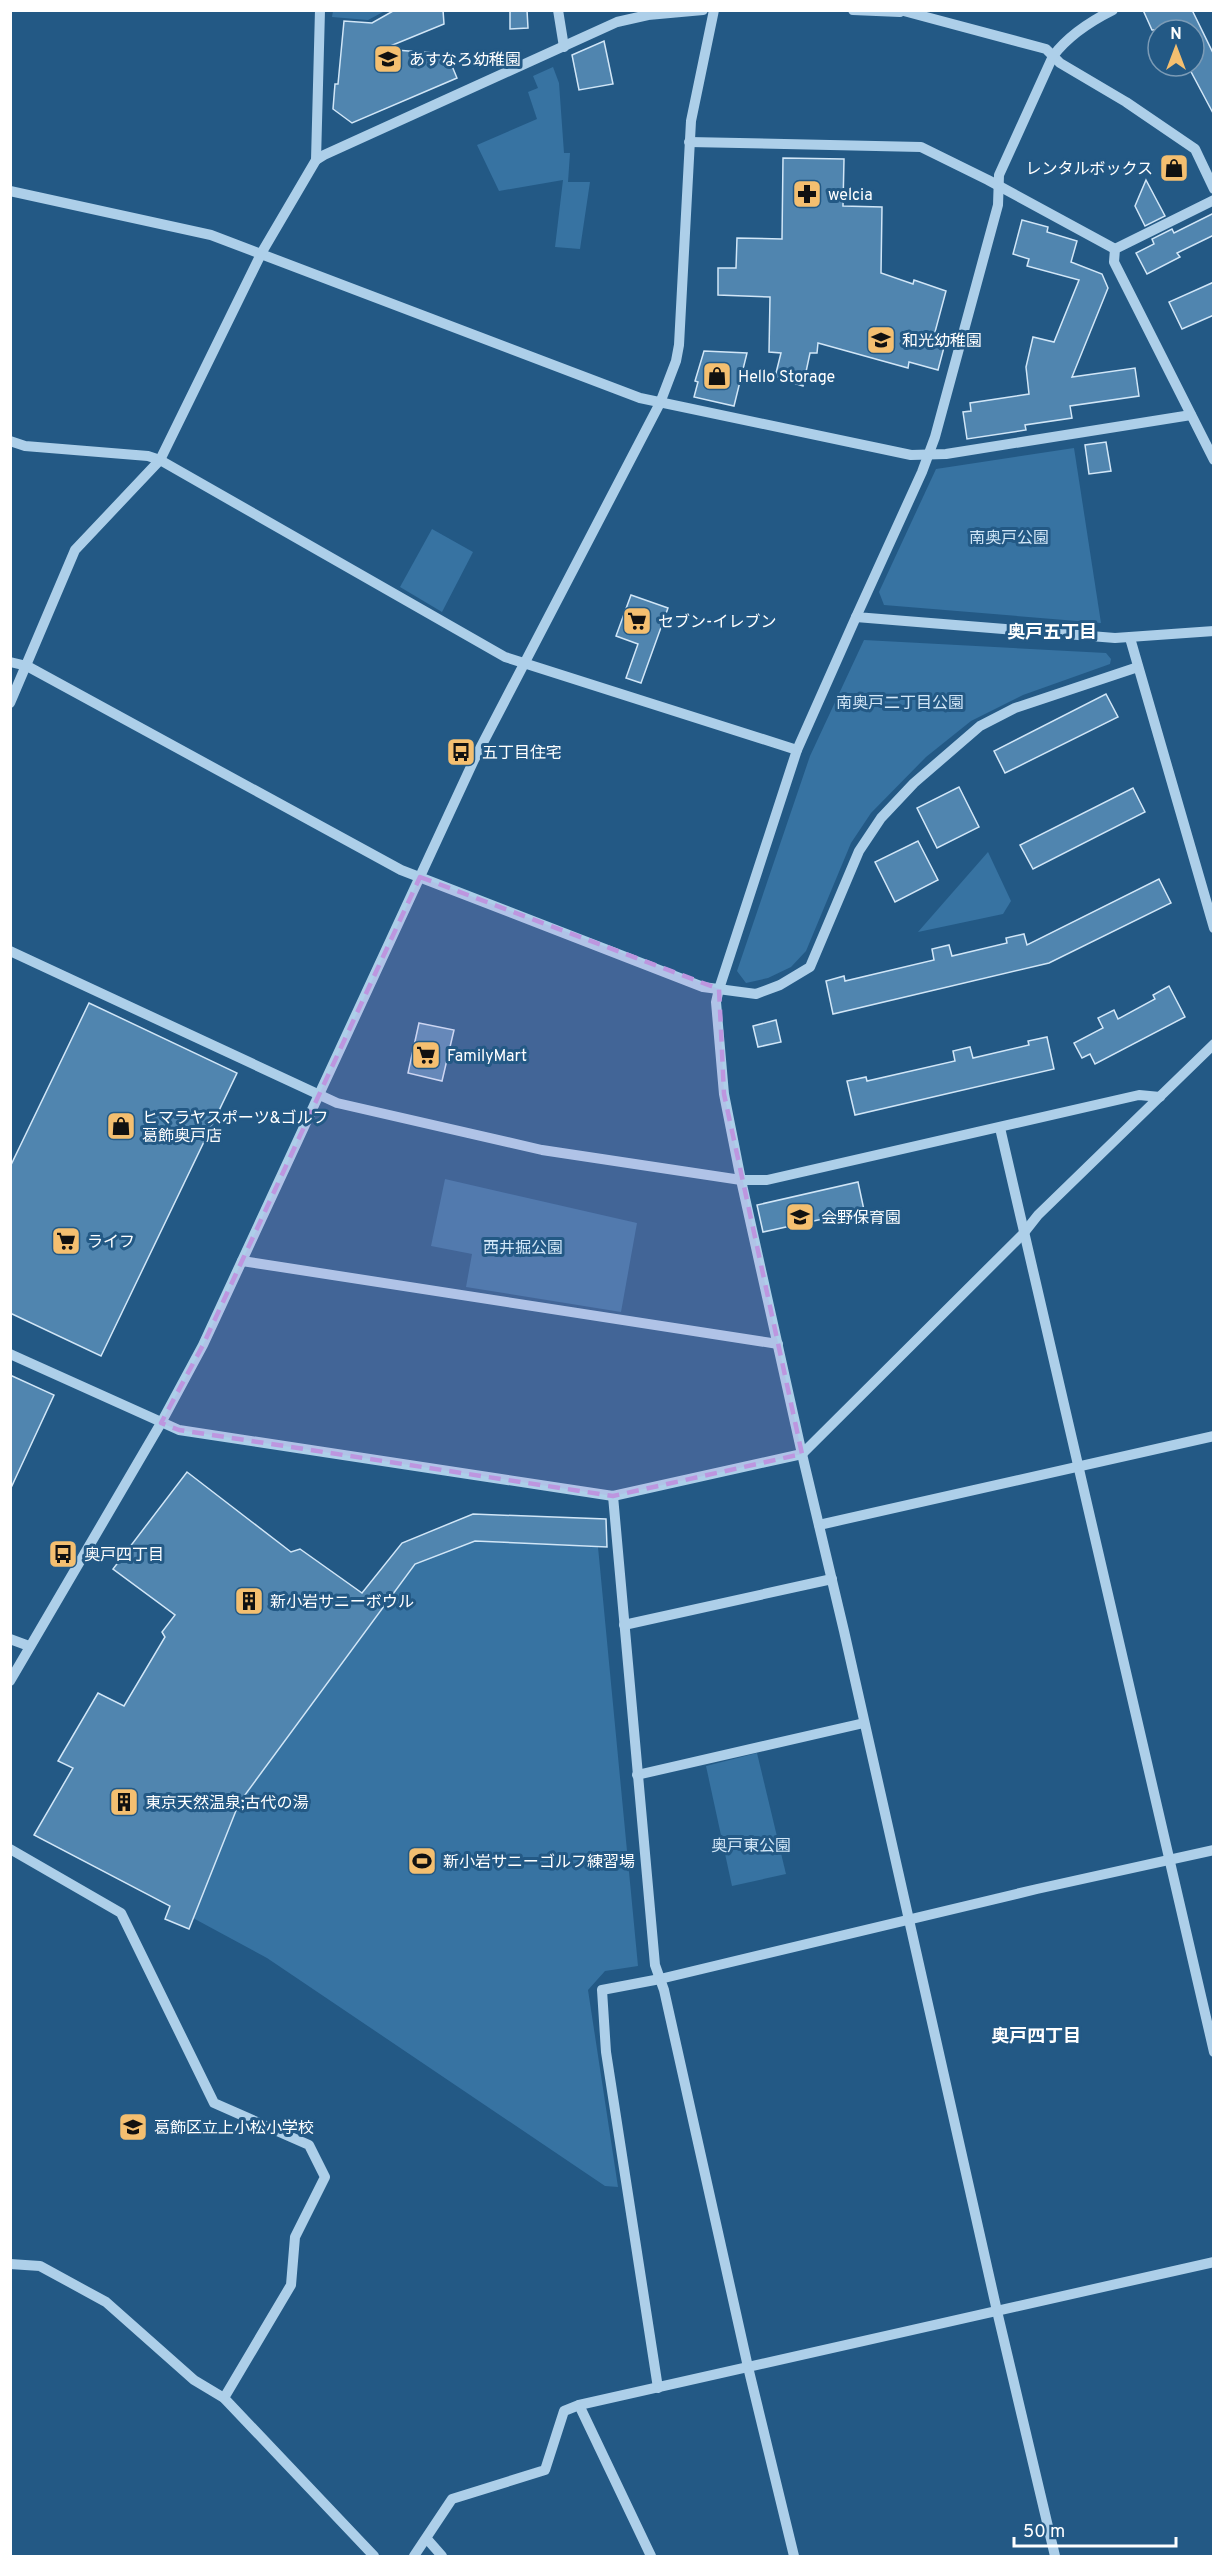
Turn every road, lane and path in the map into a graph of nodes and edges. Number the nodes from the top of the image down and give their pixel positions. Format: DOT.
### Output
graph roads {
  1 [pos="320,10"];
  2 [pos="558,10"];
  3 [pos="703,10"];
  4 [pos="714,10"];
  5 [pos="853,10"];
  6 [pos="1113,10"];
  7 [pos="900,11"];
  8 [pos="564,47"];
  9 [pos="1053,56"];
  10 [pos="689,142"];
  11 [pos="316,160"];
  12 [pos="1000,187"];
  13 [pos="1214,189"];
  14 [pos="10,191"];
  15 [pos="1214,200"];
  16 [pos="1115,249"];
  17 [pos="262,252"];
  18 [pos="660,403"];
  19 [pos="1191,415"];
  20 [pos="10,441"];
  21 [pos="929,455"];
  22 [pos="160,460"];
  23 [pos="1214,460"];
  24 [pos="856,617"];
  25 [pos="1214,631"];
  26 [pos="1131,638"];
  27 [pos="10,662"];
  28 [pos="524,664"];
  29 [pos="27,666"];
  30 [pos="1137,666"];
  31 [pos="10,703"];
  32 [pos="797,750"];
  33 [pos="420,877"];
  34 [pos="1214,928"];
  35 [pos="10,951"];
  36 [pos="719,989"];
  37 [pos="1214,1044"];
  38 [pos="318,1096"];
  39 [pos="1160,1097"];
  40 [pos="1000,1128"];
  41 [pos="741,1180"];
  42 [pos="1023,1234"];
  43 [pos="242,1261"];
  44 [pos="778,1344"];
  45 [pos="10,1354"];
  46 [pos="161,1423"];
  47 [pos="1214,1437"];
  48 [pos="801,1454"];
  49 [pos="1077,1467"];
  50 [pos="613,1496"];
  51 [pos="819,1526"];
  52 [pos="832,1579"];
  53 [pos="624,1625"];
  54 [pos="10,1639"];
  55 [pos="29,1646"];
  56 [pos="10,1681"];
  57 [pos="864,1723"];
  58 [pos="637,1775"];
  59 [pos="10,1849"];
  60 [pos="1214,1850"];
  61 [pos="1169,1860"];
  62 [pos="908,1920"];
  63 [pos="660,1979"];
  64 [pos="1214,2052"];
  65 [pos="1214,2262"];
  66 [pos="10,2264"];
  67 [pos="997,2311"];
  68 [pos="748,2367"];
  69 [pos="658,2388"];
  70 [pos="224,2398"];
  71 [pos="579,2405"];
  72 [pos="427,2540"];
  73 [pos="374,2556"];
  74 [pos="414,2556"];
  75 [pos="442,2556"];
  76 [pos="651,2556"];
  77 [pos="794,2556"];
  78 [pos="1055,2556"];
  1 -- 11 [label="street"];
  2 -- 8 [label="street"];
  3 -- 8 [label="street"];
  4 -- 10 [label="street"];
  5 -- 7 [label="street"];
  6 -- 9 [label="street"];
  7 -- 9 [label="street"];
  8 -- 11 [label="street"];
  9 -- 12 [label="street"];
  9 -- 13 [label="street"];
  10 -- 12 [label="street"];
  10 -- 18 [label="street"];
  11 -- 17 [label="street"];
  12 -- 16 [label="street"];
  12 -- 21 [label="street"];
  14 -- 17 [label="street"];
  15 -- 16 [label="street"];
  16 -- 19 [label="street"];
  17 -- 18 [label="street"];
  17 -- 22 [label="street"];
  18 -- 21 [label="street"];
  18 -- 28 [label="street"];
  19 -- 21 [label="street"];
  19 -- 23 [label="street"];
  20 -- 22 [label="street"];
  21 -- 24 [label="street"];
  22 -- 28 [label="street"];
  22 -- 29 [label="street"];
  24 -- 26 [label="street"];
  24 -- 32 [label="street"];
  25 -- 26 [label="street"];
  26 -- 30 [label="street"];
  27 -- 29 [label="street"];
  28 -- 32 [label="street"];
  28 -- 33 [label="street"];
  29 -- 31 [label="street"];
  29 -- 33 [label="street"];
  30 -- 34 [label="street"];
  30 -- 36 [label="street"];
  32 -- 36 [label="street"];
  33 -- 36 [label="street"];
  33 -- 38 [label="street"];
  35 -- 38 [label="street"];
  36 -- 41 [label="street"];
  37 -- 39 [label="street"];
  38 -- 41 [label="street"];
  38 -- 43 [label="street"];
  39 -- 40 [label="street"];
  39 -- 42 [label="street"];
  40 -- 41 [label="street"];
  40 -- 42 [label="street"];
  41 -- 44 [label="street"];
  42 -- 48 [label="street"];
  42 -- 49 [label="street"];
  43 -- 44 [label="street"];
  43 -- 46 [label="street"];
  44 -- 48 [label="street"];
  45 -- 46 [label="street"];
  46 -- 50 [label="street"];
  46 -- 55 [label="street"];
  47 -- 49 [label="street"];
  48 -- 50 [label="street"];
  48 -- 51 [label="street"];
  49 -- 51 [label="street"];
  49 -- 61 [label="street"];
  50 -- 53 [label="street"];
  51 -- 52 [label="street"];
  52 -- 53 [label="street"];
  52 -- 57 [label="street"];
  53 -- 58 [label="street"];
  54 -- 55 [label="street"];
  55 -- 56 [label="street"];
  57 -- 58 [label="street"];
  57 -- 62 [label="street"];
  58 -- 63 [label="street"];
  59 -- 70 [label="street"];
  60 -- 61 [label="street"];
  61 -- 62 [label="street"];
  61 -- 64 [label="street"];
  62 -- 63 [label="street"];
  62 -- 67 [label="street"];
  63 -- 68 [label="street"];
  63 -- 69 [label="street"];
  65 -- 67 [label="street"];
  66 -- 70 [label="street"];
  67 -- 68 [label="street"];
  67 -- 78 [label="street"];
  68 -- 69 [label="street"];
  68 -- 77 [label="street"];
  69 -- 71 [label="street"];
  70 -- 73 [label="street"];
  71 -- 72 [label="street"];
  71 -- 76 [label="street"];
  72 -- 74 [label="street"];
  72 -- 75 [label="street"];
}
